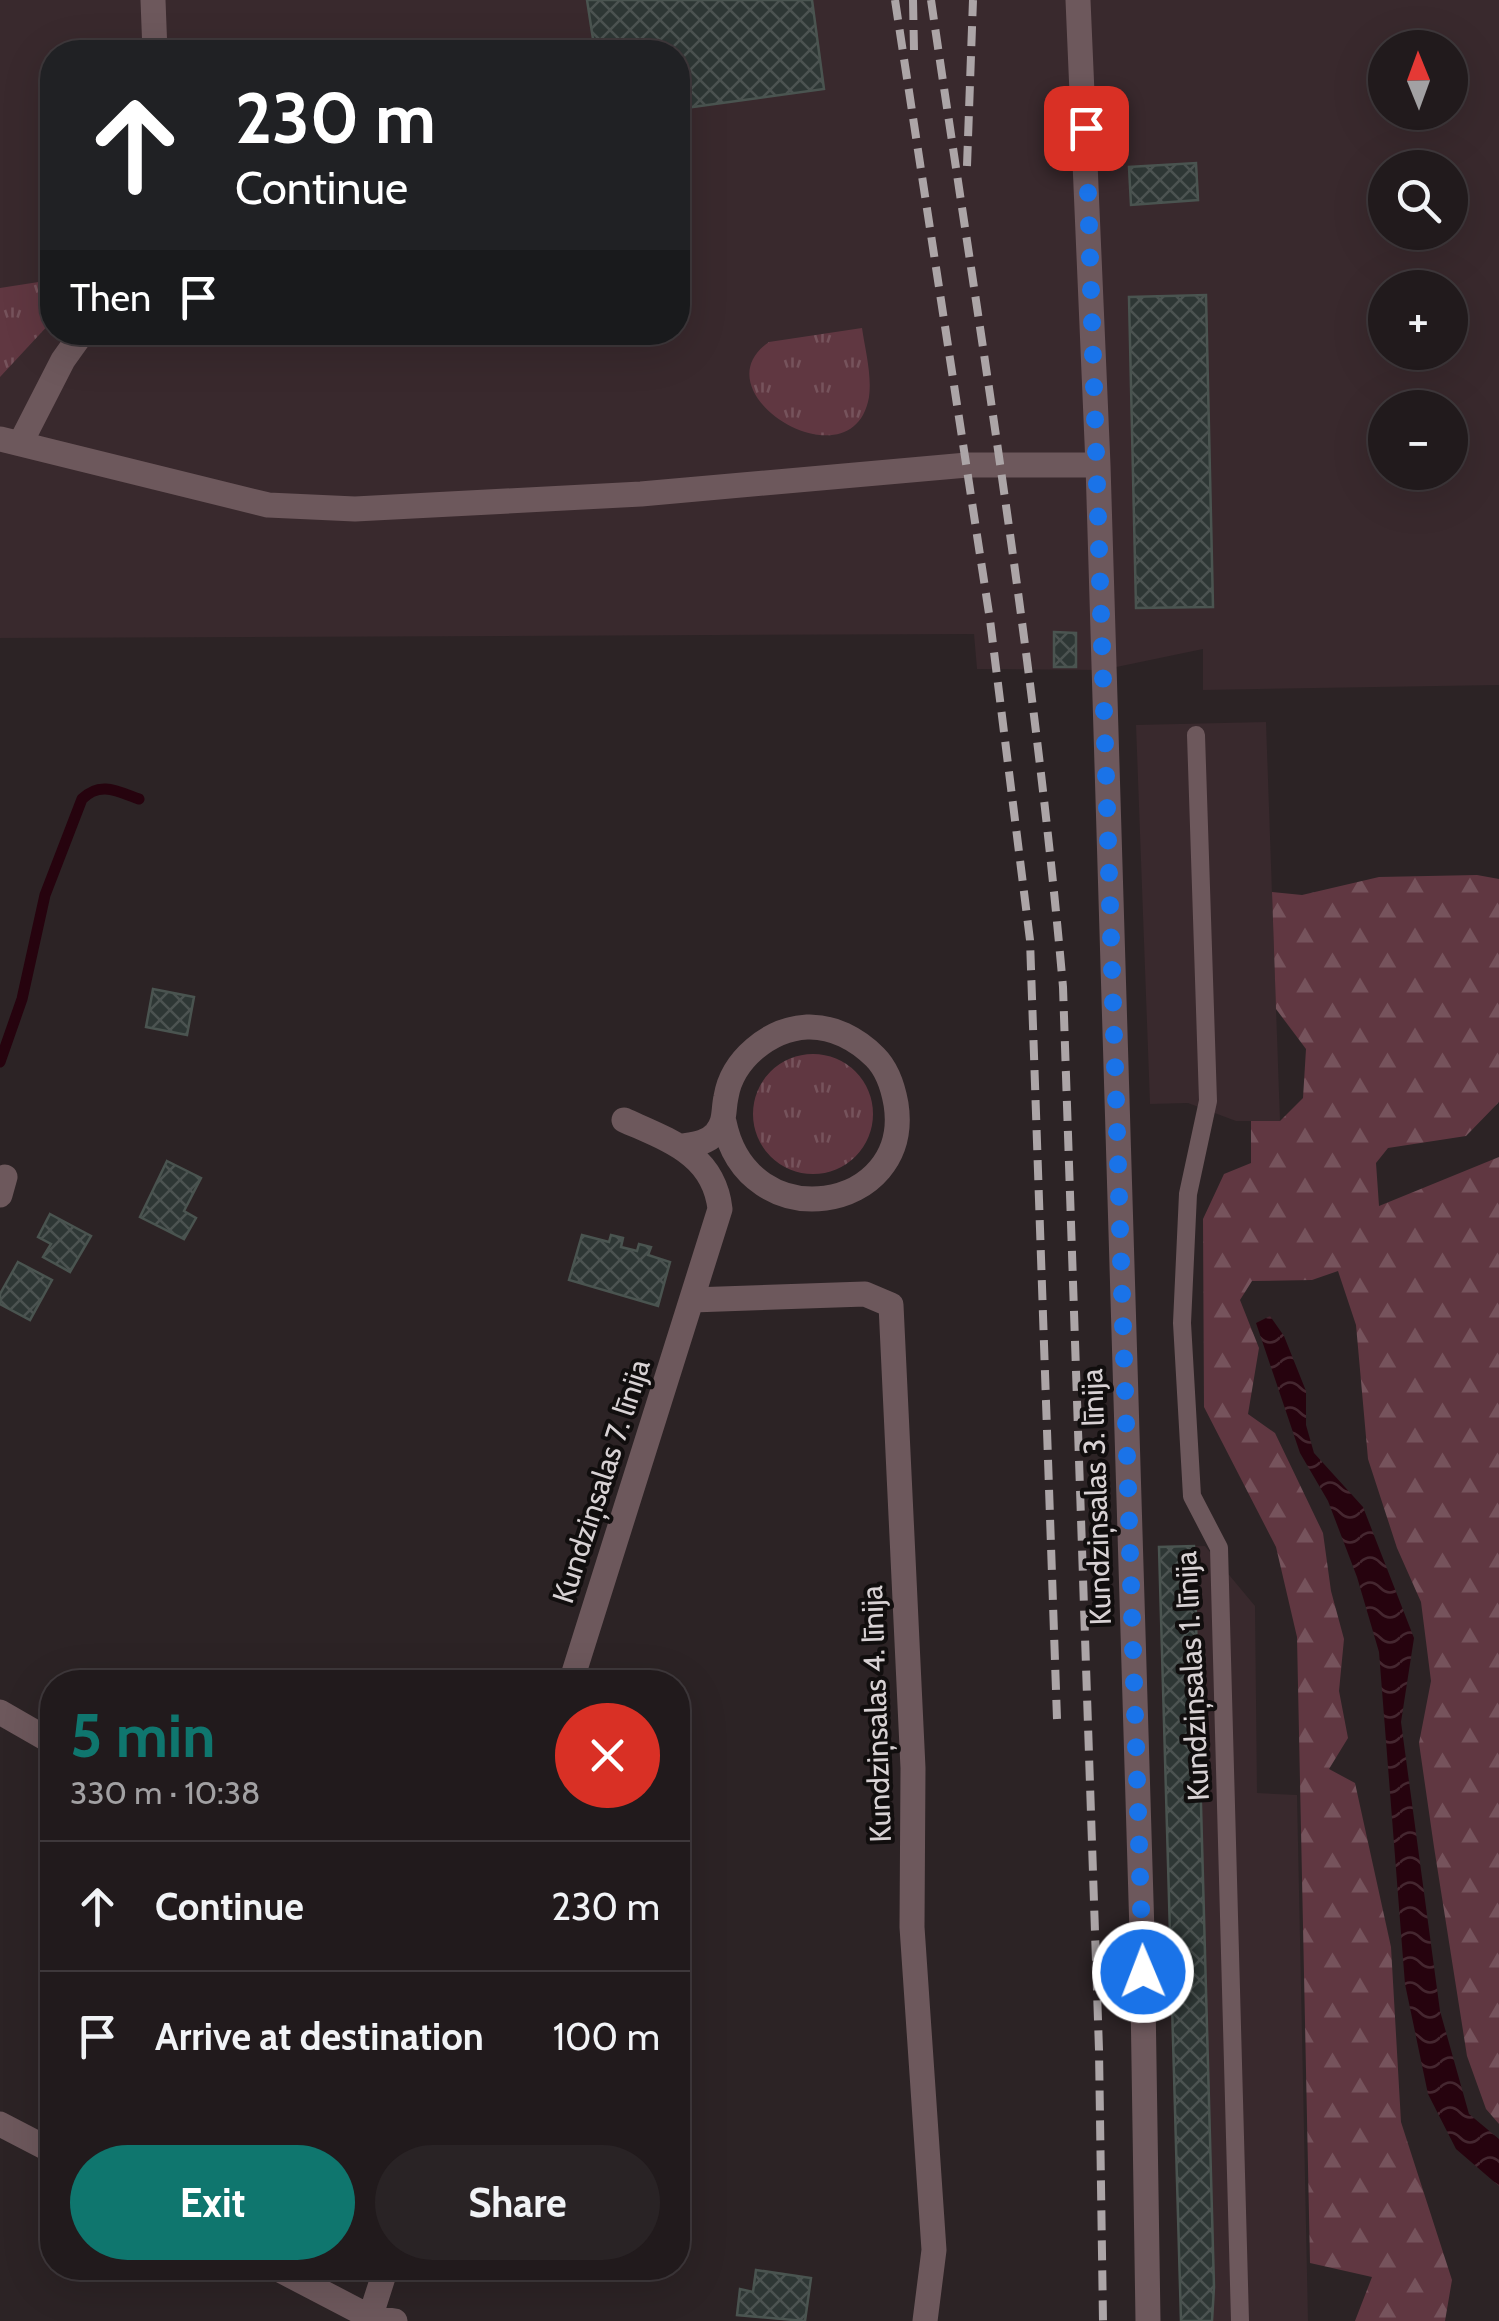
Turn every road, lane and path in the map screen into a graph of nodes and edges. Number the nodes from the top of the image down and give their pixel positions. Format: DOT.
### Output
graph roads {
  1 [pos="153,0"];
  2 [pos="1078,0"];
  3 [pos="154,40"];
  4 [pos="74,345"];
  5 [pos="10,440"];
  6 [pos="1098,465"];
  7 [pos="1196,735"];
  8 [pos="624,1120"];
  9 [pos="724,1122"];
  10 [pos="682,1146"];
  11 [pos="755,1181"];
  12 [pos="720,1209"];
  13 [pos="692,1300"];
  14 [pos="575,1670"];
  15 [pos="0,1712"];
  16 [pos="40,1735"];
  17 [pos="0,2124"];
  18 [pos="40,2145"];
  19 [pos="300,2280"];
  20 [pos="384,2280"];
  21 [pos="378,2320"];
  22 [pos="926,2321"];
  23 [pos="1148,2321"];
  24 [pos="1240,2321"];
  1 -- 3 [label="street"];
  2 -- 6 [label="street, Kundziņsalas 3. līnija"];
  4 -- 5 [label="street"];
  5 -- 6 [label="street"];
  6 -- 23 [label="street, Kundziņsalas 3. līnija"];
  7 -- 24 [label="lane, Kundziņsalas 1. līnija"];
  8 -- 10 [label="street"];
  9 -- 10 [label="street"];
  9 -- 11 [label="street"];
  9 -- 11 [label="street"];
  10 -- 12 [label="street"];
  11 -- 12 [label="street"];
  12 -- 13 [label="street, Kundziņsalas 7. līnija"];
  13 -- 14 [label="street, Kundziņsalas 7. līnija"];
  13 -- 22 [label="street, Kundziņsalas 4. līnija"];
  15 -- 16 [label="street"];
  17 -- 18 [label="street"];
  19 -- 21 [label="street"];
  20 -- 21 [label="street"];
}
